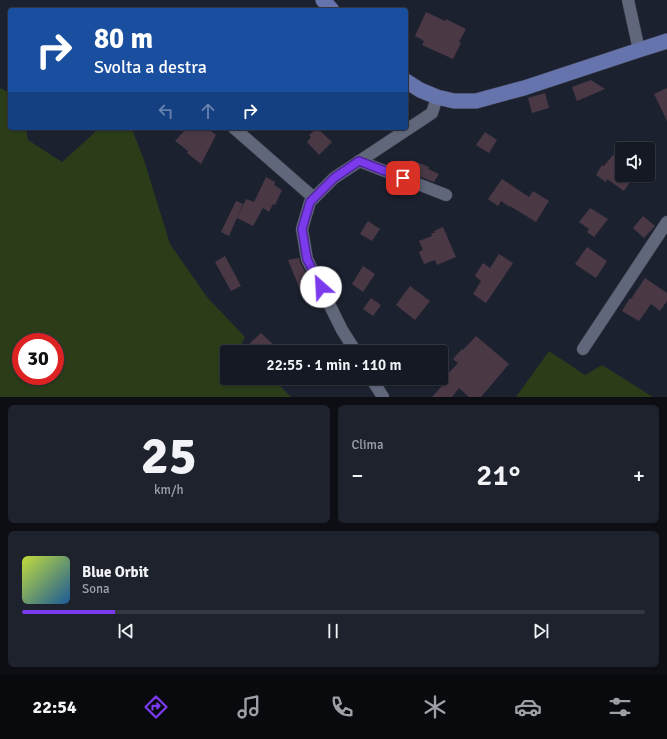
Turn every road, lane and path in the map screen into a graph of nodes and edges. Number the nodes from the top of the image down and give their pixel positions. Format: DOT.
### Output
graph roads {
  1 [pos="628,0"];
  2 [pos="667,41"];
  3 [pos="639,50"];
  4 [pos="408,82"];
  5 [pos="437,97"];
  6 [pos="408,128"];
  7 [pos="236,130"];
  8 [pos="405,130"];
  9 [pos="359,161"];
  10 [pos="446,195"];
  11 [pos="314,198"];
  12 [pos="667,222"];
  13 [pos="352,345"];
  14 [pos="583,348"];
  15 [pos="375,385"];
  16 [pos="383,397"];
  1 -- 3 [label="street"];
  2 -- 3 [label="main road"];
  3 -- 5 [label="main road"];
  4 -- 5 [label="main road"];
  5 -- 6 [label="street"];
  7 -- 11 [label="street"];
  8 -- 9 [label="street"];
  9 -- 10 [label="street"];
  9 -- 11 [label="street"];
  11 -- 13 [label="street"];
  12 -- 14 [label="street"];
  15 -- 16 [label="street"];
}
